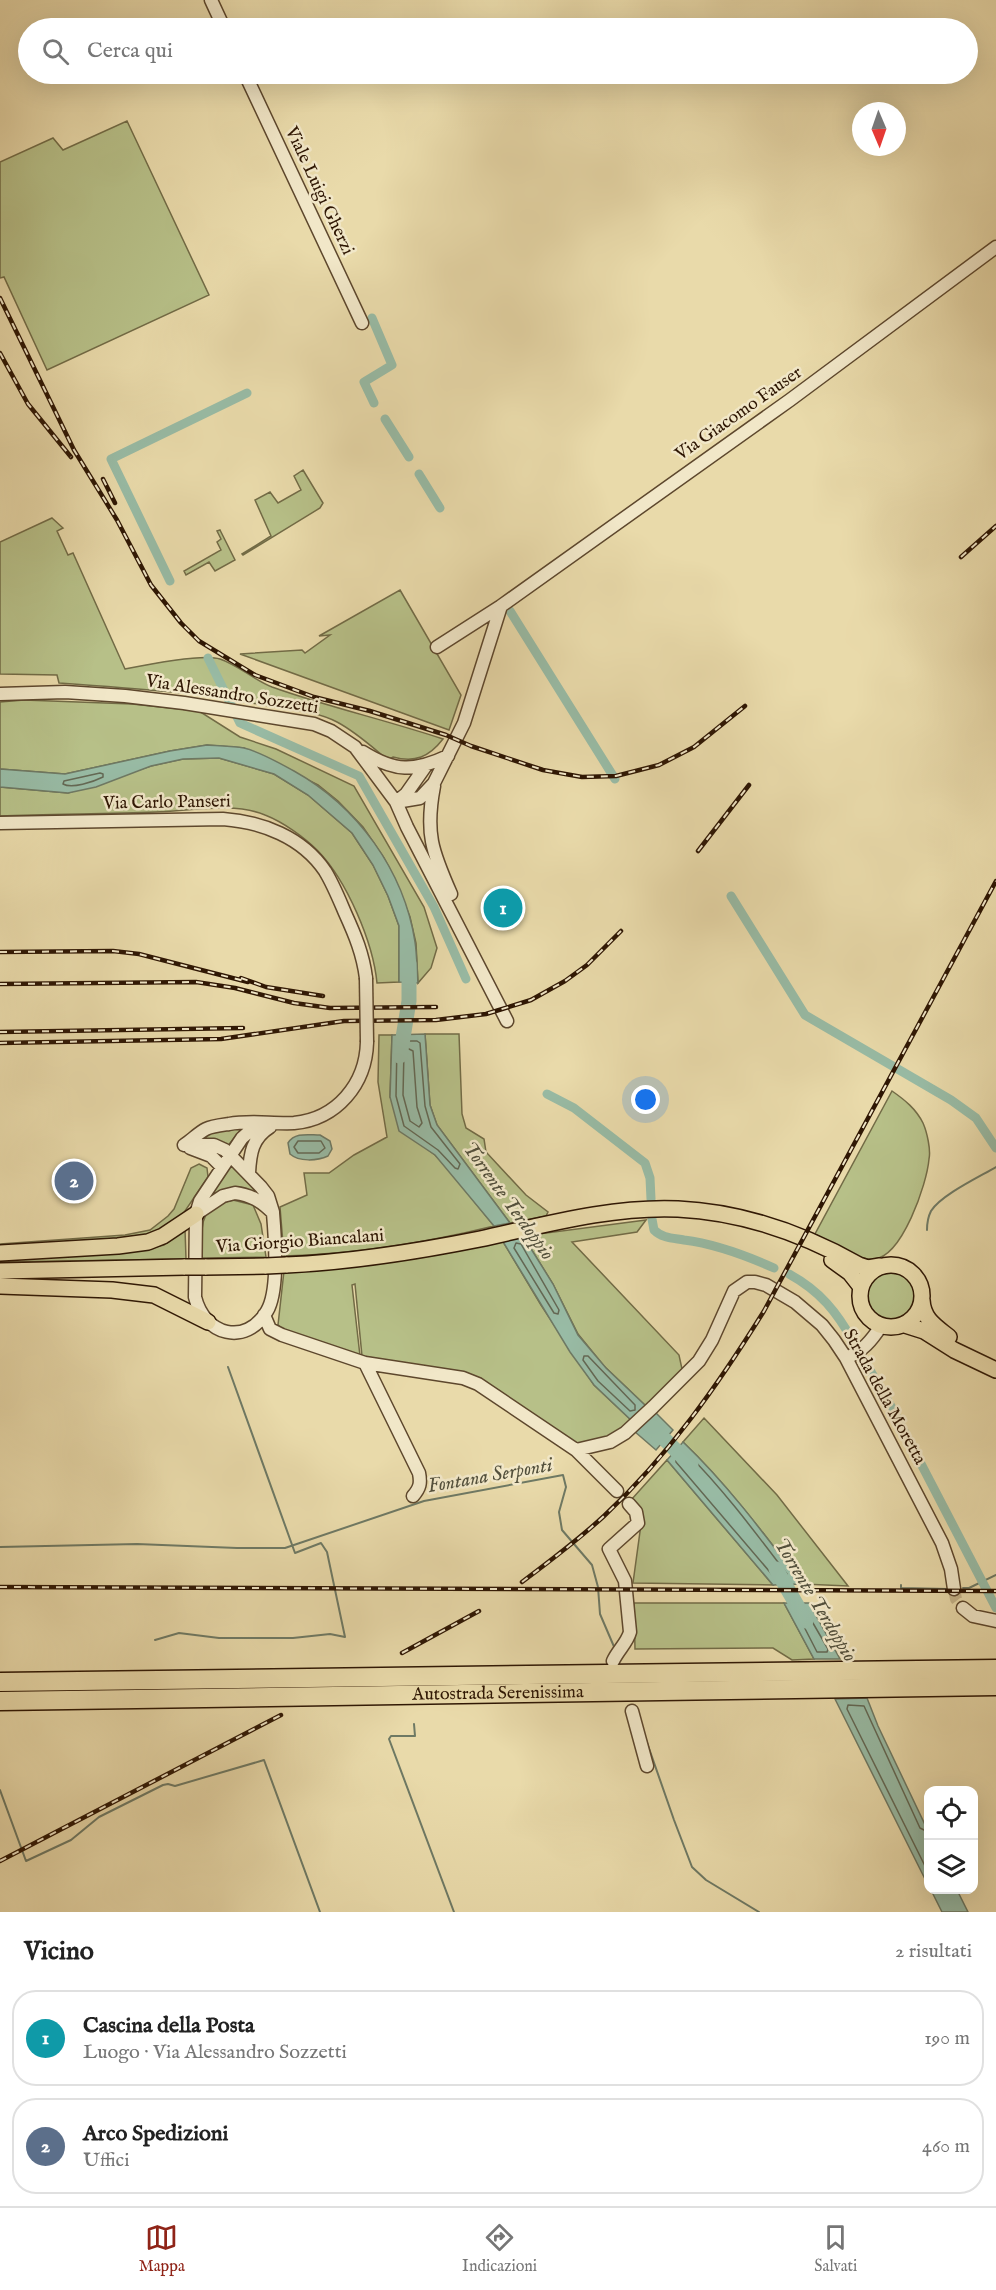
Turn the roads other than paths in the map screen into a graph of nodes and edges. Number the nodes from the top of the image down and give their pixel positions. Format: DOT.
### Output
graph roads {
  1 [pos="211,0"];
  2 [pos="219,18"];
  3 [pos="250,84"];
  4 [pos="996,248"];
  5 [pos="362,323"];
  6 [pos="501,606"];
  7 [pos="437,646"];
  8 [pos="0,694"];
  9 [pos="355,747"];
  10 [pos="448,756"];
  11 [pos="425,767"];
  12 [pos="434,783"];
  13 [pos="396,802"];
  14 [pos="0,824"];
  15 [pos="450,909"];
  16 [pos="507,1021"];
  17 [pos="276,1123"];
  18 [pos="184,1145"];
  19 [pos="230,1154"];
  20 [pos="221,1166"];
  21 [pos="249,1173"];
  22 [pos="273,1213"];
  23 [pos="196,1214"];
  24 [pos="808,1242"];
  25 [pos="0,1253"];
  26 [pos="880,1266"];
  27 [pos="0,1271"];
  28 [pos="0,1286"];
  29 [pos="861,1287"];
  30 [pos="922,1300"];
  31 [pos="264,1315"];
  32 [pos="208,1322"];
  33 [pos="905,1325"];
  34 [pos="881,1326"];
  35 [pos="846,1358"];
  36 [pos="365,1363"];
  37 [pos="990,1367"];
  38 [pos="576,1450"];
  39 [pos="616,1491"];
  40 [pos="413,1496"];
  41 [pos="629,1504"];
  42 [pos="954,1589"];
  43 [pos="963,1608"];
  44 [pos="995,1621"];
  45 [pos="996,1669"];
  46 [pos="622,1671"];
  47 [pos="881,1678"];
  48 [pos="0,1682"];
  49 [pos="996,1686"];
  50 [pos="0,1701"];
  51 [pos="632,1711"];
  52 [pos="647,1767"];
  1 -- 2 [label="street"];
  3 -- 5 [label="street, Viale Luigi Gherzi"];
  4 -- 6 [label="street, Via Giacomo Fauser"];
  6 -- 7 [label="street, Via Giacomo Fauser"];
  6 -- 10 [label="street"];
  8 -- 9 [label="street, Via Alessandro Sozzetti"];
  9 -- 11 [label="street"];
  9 -- 13 [label="street, Via Alessandro Sozzetti"];
  10 -- 11 [label="street"];
  10 -- 12 [label="street"];
  11 -- 13 [label="street"];
  12 -- 13 [label="street"];
  12 -- 15 [label="street"];
  13 -- 15 [label="street, Via Alessandro Sozzetti"];
  14 -- 17 [label="street, Via Carlo Panseri, bridge"];
  15 -- 16 [label="street, Via Alessandro Sozzetti"];
  17 -- 18 [label="street, Via Carlo Panseri"];
  17 -- 19 [label="street, Via Carlo Panseri"];
  17 -- 21 [label="street"];
  18 -- 19 [label="street"];
  18 -- 20 [label="street"];
  19 -- 20 [label="street, Via Carlo Panseri"];
  19 -- 21 [label="street"];
  20 -- 23 [label="street, Via Carlo Panseri"];
  21 -- 22 [label="street"];
  22 -- 23 [label="street"];
  22 -- 31 [label="street"];
  23 -- 25 [label="main road"];
  23 -- 32 [label="street"];
  24 -- 26 [label="main road"];
  24 -- 27 [label="main road, Via Giorgio Biancalani, bridge"];
  24 -- 29 [label="main road"];
  26 -- 29 [label="main road"];
  26 -- 30 [label="main road"];
  28 -- 32 [label="main road"];
  29 -- 34 [label="main road"];
  30 -- 33 [label="main road"];
  30 -- 37 [label="main road"];
  31 -- 32 [label="street"];
  31 -- 36 [label="street"];
  33 -- 34 [label="main road"];
  33 -- 37 [label="main road"];
  34 -- 35 [label="street"];
  35 -- 38 [label="street, Strada della Moretta"];
  35 -- 42 [label="street, Strada della Moretta"];
  36 -- 38 [label="street"];
  36 -- 40 [label="street"];
  38 -- 39 [label="street"];
  41 -- 46 [label="street"];
  43 -- 44 [label="street"];
  45 -- 47 [label="highway, Autostrada Serenissima"];
  46 -- 47 [label="highway, Autostrada Serenissima"];
  46 -- 47 [label="highway, Autostrada Serenissima"];
  46 -- 48 [label="highway, Autostrada Serenissima"];
  46 -- 50 [label="highway, Autostrada Serenissima"];
  47 -- 49 [label="highway, Autostrada Serenissima"];
  51 -- 52 [label="street"];
}
